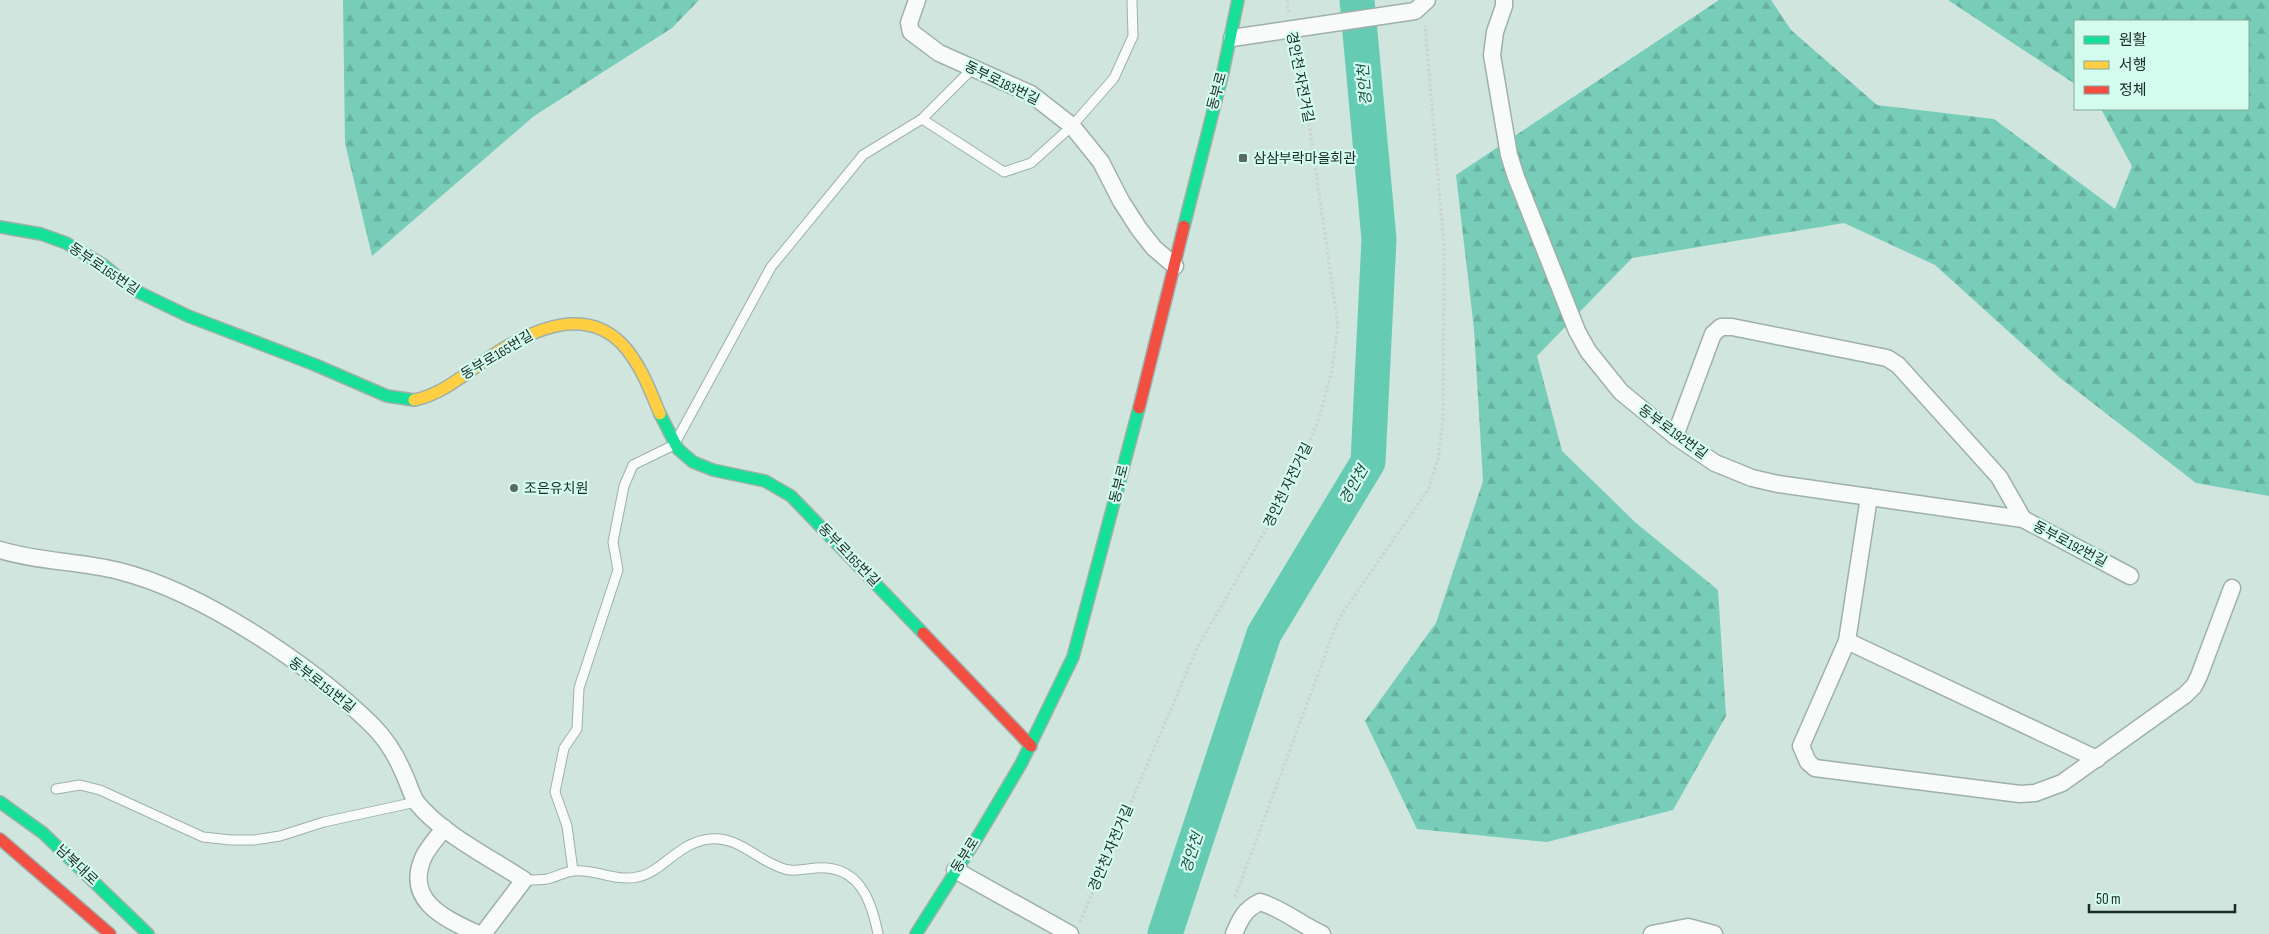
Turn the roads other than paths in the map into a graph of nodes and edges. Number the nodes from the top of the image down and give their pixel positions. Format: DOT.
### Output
graph roads {
  1 [pos="917,0"];
  2 [pos="1132,0"];
  3 [pos="1238,0"];
  4 [pos="1504,0"];
  5 [pos="1422,5"];
  6 [pos="1242,36"];
  7 [pos="973,68"];
  8 [pos="922,119"];
  9 [pos="1072,126"];
  10 [pos="0,227"];
  11 [pos="1182,274"];
  12 [pos="1675,436"];
  13 [pos="674,445"];
  14 [pos="1870,497"];
  15 [pos="2023,519"];
  16 [pos="0,550"];
  17 [pos="2130,576"];
  18 [pos="2232,588"];
  19 [pos="1847,640"];
  20 [pos="1057,717"];
  21 [pos="1031,746"];
  22 [pos="2097,759"];
  23 [pos="1036,760"];
  24 [pos="56,789"];
  25 [pos="0,802"];
  26 [pos="416,802"];
  27 [pos="444,828"];
  28 [pos="0,839"];
  29 [pos="573,871"];
  30 [pos="960,873"];
  31 [pos="524,880"];
  32 [pos="1074,929"];
  33 [pos="110,934"];
  34 [pos="148,934"];
  35 [pos="478,934"];
  36 [pos="483,934"];
  37 [pos="878,934"];
  38 [pos="916,934"];
  39 [pos="930,934"];
  40 [pos="1234,934"];
  41 [pos="1322,934"];
  42 [pos="1652,934"];
  43 [pos="1714,934"];
  1 -- 7 [label="street, 동부로183번길"];
  2 -- 9 [label="lane"];
  3 -- 6 [label="main road, 동부로"];
  4 -- 12 [label="street, 동부로192번길"];
  5 -- 6 [label="street"];
  6 -- 11 [label="main road, 동부로"];
  7 -- 8 [label="lane"];
  7 -- 9 [label="street, 동부로183번길"];
  8 -- 9 [label="lane"];
  8 -- 13 [label="lane"];
  9 -- 11 [label="street, 동부로183번길"];
  10 -- 13 [label="main road, 동부로165번길"];
  11 -- 20 [label="main road"];
  11 -- 21 [label="main road, 동부로"];
  12 -- 14 [label="street, 동부로192번길"];
  12 -- 15 [label="street"];
  13 -- 21 [label="main road, 동부로165번길"];
  13 -- 29 [label="lane"];
  14 -- 15 [label="street, 동부로192번길"];
  14 -- 19 [label="street"];
  15 -- 17 [label="street, 동부로192번길"];
  16 -- 26 [label="street, 동부로151번길"];
  18 -- 22 [label="street"];
  19 -- 22 [label="street"];
  19 -- 22 [label="street"];
  21 -- 30 [label="main road, 동부로"];
  23 -- 30 [label="main road"];
  24 -- 26 [label="lane"];
  25 -- 34 [label="main road, 남북대로"];
  26 -- 27 [label="street, 동부로151번길"];
  27 -- 31 [label="street, 동부로151번길"];
  27 -- 35 [label="street"];
  28 -- 33 [label="main road, 남북대로"];
  29 -- 31 [label="lane"];
  29 -- 37 [label="lane"];
  30 -- 32 [label="street"];
  30 -- 38 [label="main road, 동부로"];
  30 -- 39 [label="main road"];
  31 -- 36 [label="street"];
  40 -- 41 [label="street"];
  42 -- 43 [label="street"];
}
